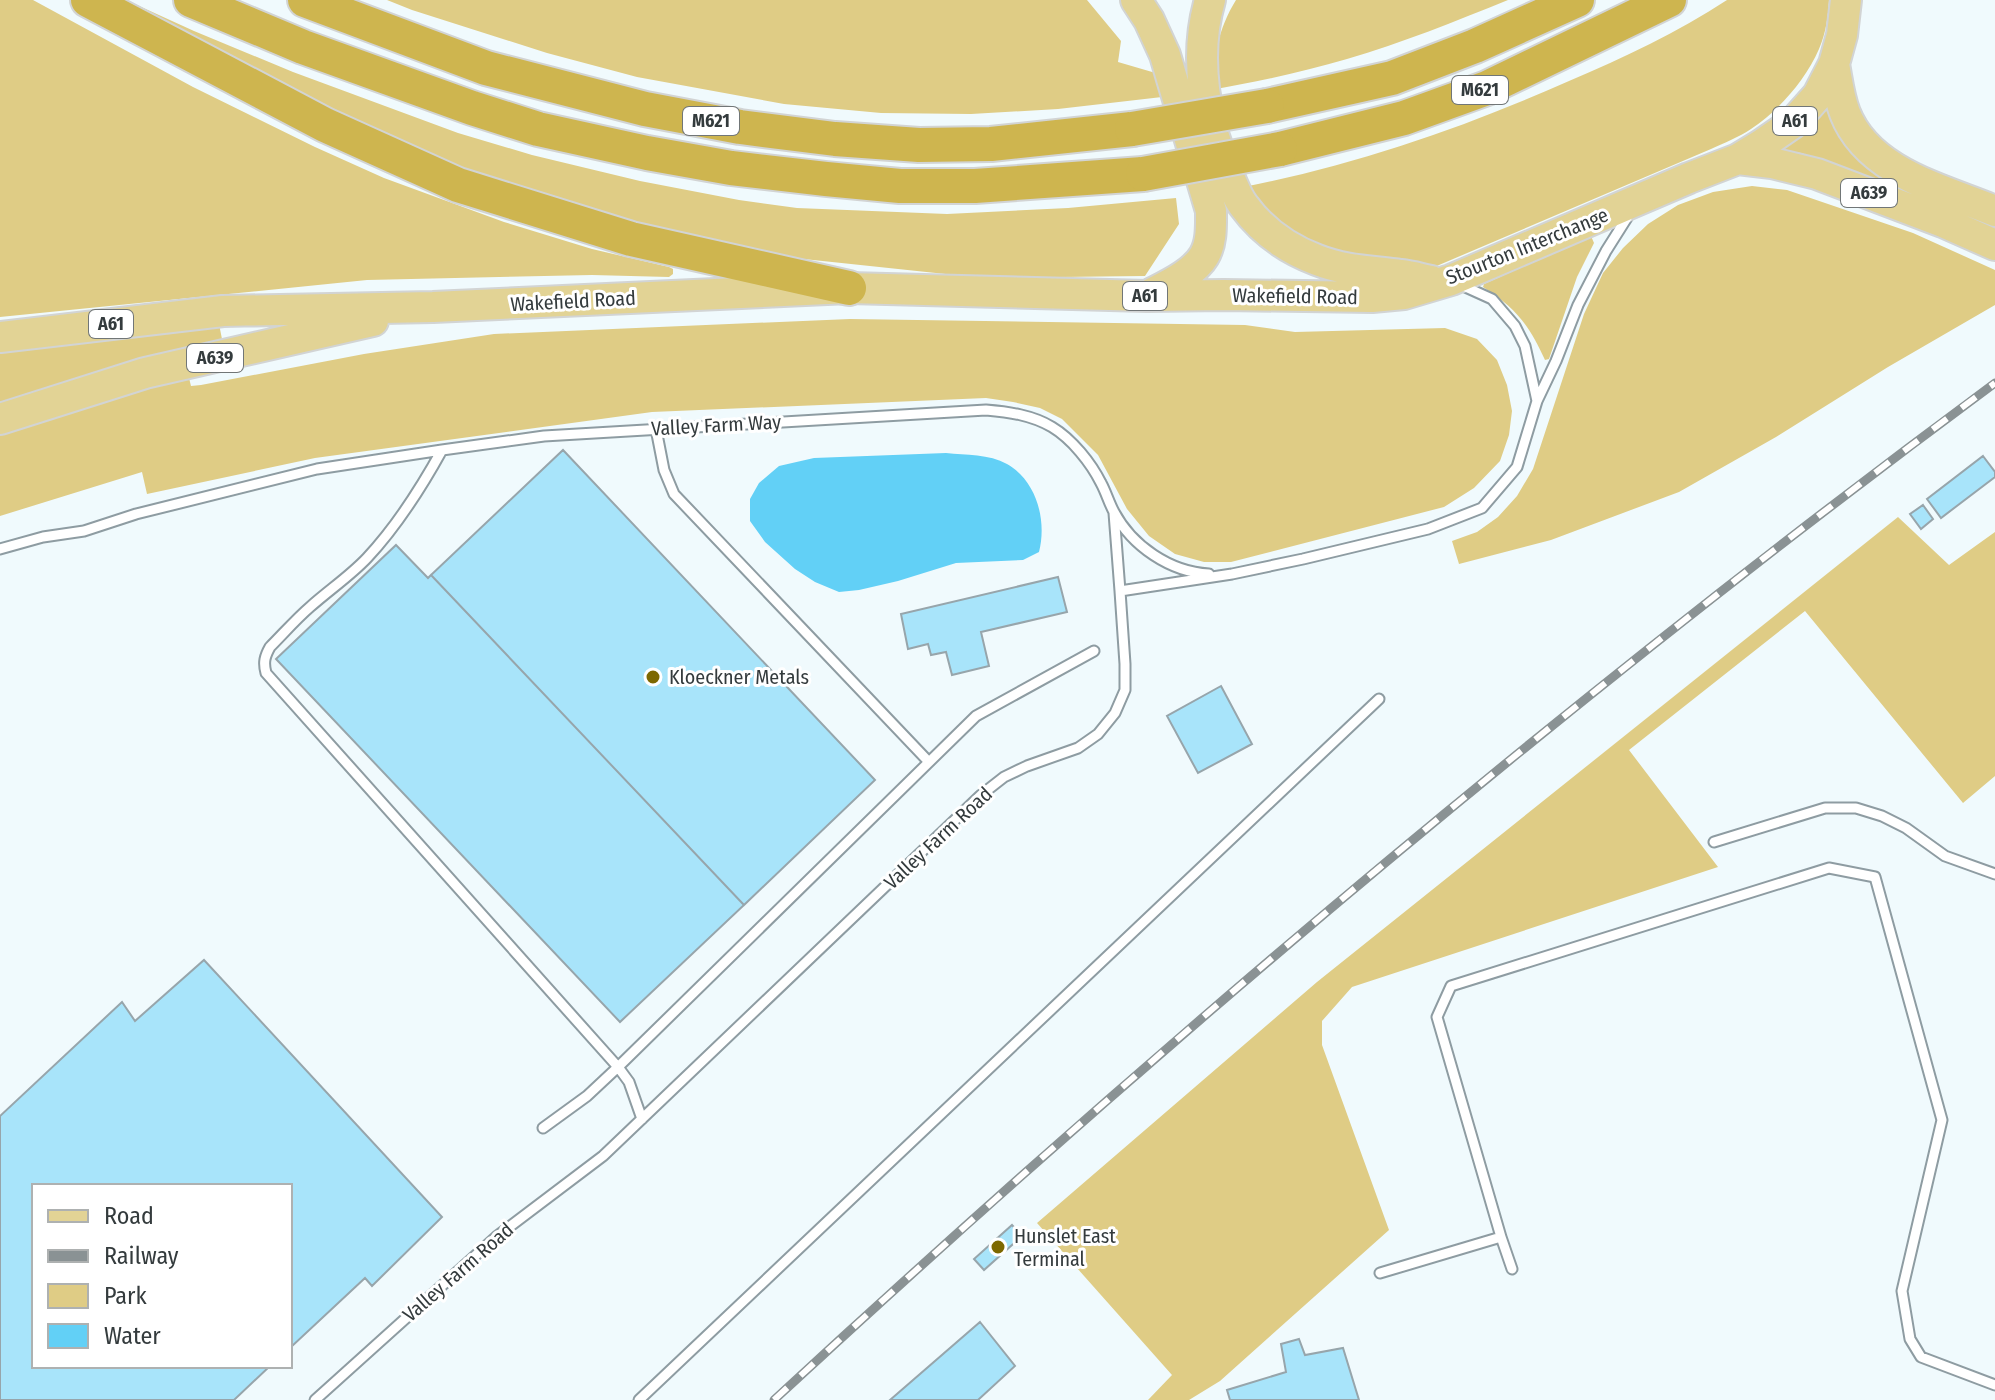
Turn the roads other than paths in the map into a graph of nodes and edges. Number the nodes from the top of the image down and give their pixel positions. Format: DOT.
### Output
graph roads {
  1 [pos="88,0"];
  2 [pos="191,0"];
  3 [pos="305,0"];
  4 [pos="1136,0"];
  5 [pos="1210,0"];
  6 [pos="1577,0"];
  7 [pos="1669,0"];
  8 [pos="1846,0"];
  9 [pos="1834,64"];
  10 [pos="1738,159"];
  11 [pos="1639,200"];
  12 [pos="1995,211"];
  13 [pos="1995,245"];
  14 [pos="1446,282"];
  15 [pos="849,288"];
  16 [pos="1147,296"];
  17 [pos="433,307"];
  18 [pos="0,337"];
  19 [pos="1537,401"];
  20 [pos="0,419"];
  21 [pos="656,429"];
  22 [pos="442,450"];
  23 [pos="1114,513"];
  24 [pos="0,549"];
  25 [pos="1232,574"];
  26 [pos="1120,591"];
  27 [pos="1094,651"];
  28 [pos="1379,699"];
  29 [pos="929,762"];
  30 [pos="1714,842"];
  31 [pos="1995,874"];
  32 [pos="618,1067"];
  33 [pos="642,1119"];
  34 [pos="543,1128"];
  35 [pos="1501,1237"];
  36 [pos="1512,1269"];
  37 [pos="1380,1273"];
  38 [pos="1995,1385"];
  39 [pos="315,1400"];
  40 [pos="639,1400"];
  1 -- 15 [label="highway"];
  2 -- 7 [label="highway, M621, bridge"];
  3 -- 6 [label="highway, M621, bridge"];
  4 -- 16 [label="main road, Wakefield Road / A61"];
  5 -- 14 [label="main road, Stourton Interchange"];
  8 -- 9 [label="main road, Stourton Interchange / A61"];
  9 -- 10 [label="main road, Stourton Interchange / A61"];
  9 -- 12 [label="main road, A639"];
  10 -- 11 [label="main road, Stourton Interchange / A61"];
  10 -- 13 [label="main road, A639"];
  11 -- 14 [label="main road, Stourton Interchange / A61"];
  11 -- 19 [label="lane"];
  14 -- 16 [label="main road, Wakefield Road / A61"];
  14 -- 19 [label="lane"];
  15 -- 16 [label="main road, Wakefield Road / A61"];
  15 -- 17 [label="main road, Wakefield Road / A61"];
  17 -- 18 [label="main road, Wakefield Road / A61"];
  17 -- 20 [label="main road, A639"];
  19 -- 25 [label="lane"];
  21 -- 22 [label="lane, Valley Farm Way"];
  21 -- 23 [label="lane, Valley Farm Way"];
  21 -- 29 [label="lane"];
  22 -- 24 [label="lane, Valley Farm Way"];
  22 -- 32 [label="lane"];
  23 -- 25 [label="lane, Valley Farm Way"];
  23 -- 26 [label="lane, Valley Farm Road"];
  25 -- 26 [label="lane"];
  26 -- 33 [label="lane, Valley Farm Road"];
  27 -- 29 [label="lane"];
  28 -- 40 [label="lane"];
  29 -- 32 [label="lane"];
  30 -- 31 [label="lane"];
  32 -- 33 [label="lane"];
  32 -- 34 [label="lane"];
  33 -- 39 [label="lane, Valley Farm Road"];
  35 -- 36 [label="lane"];
  35 -- 37 [label="lane"];
  35 -- 38 [label="lane"];
}
